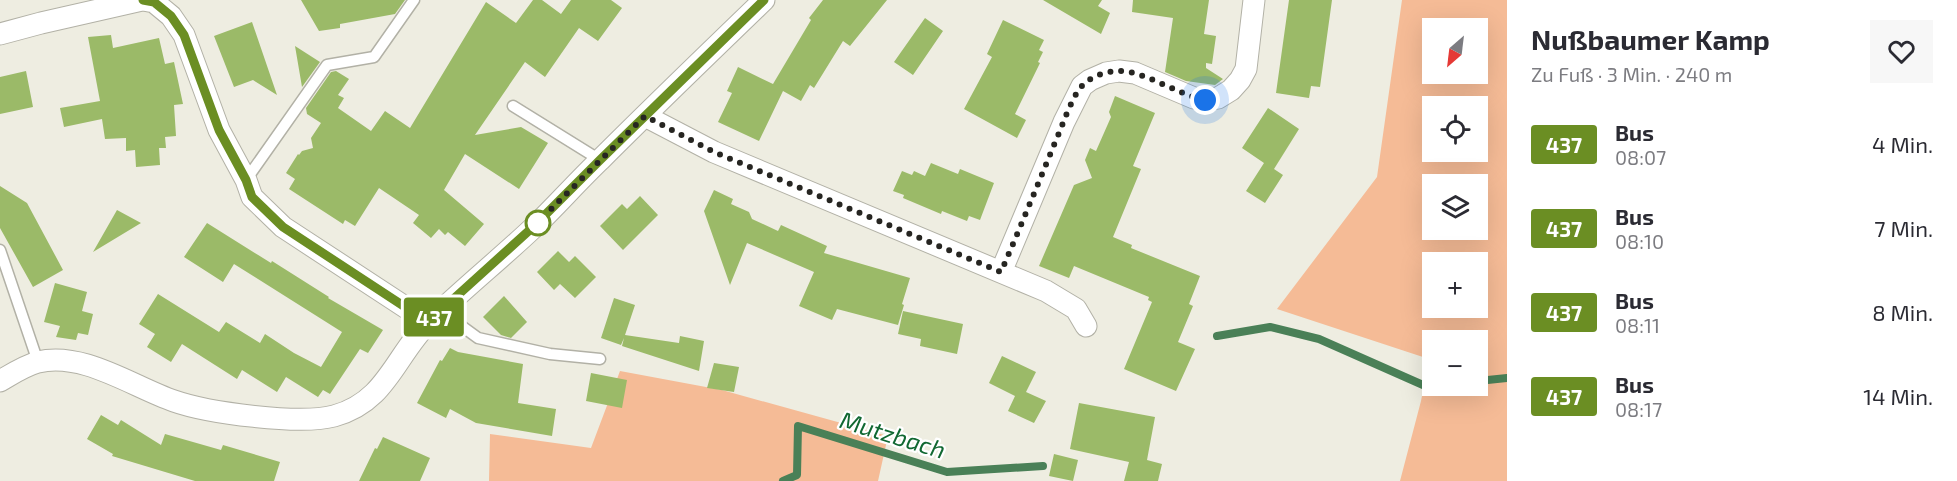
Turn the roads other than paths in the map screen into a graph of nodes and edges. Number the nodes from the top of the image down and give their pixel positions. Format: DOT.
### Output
graph roads {
  1 [pos="414,0"];
  2 [pos="764,0"];
  3 [pos="1254,0"];
  4 [pos="149,1"];
  5 [pos="111,3"];
  6 [pos="0,34"];
  7 [pos="513,106"];
  8 [pos="645,116"];
  9 [pos="600,160"];
  10 [pos="246,180"];
  11 [pos="0,250"];
  12 [pos="1001,272"];
  13 [pos="434,317"];
  14 [pos="1086,326"];
  15 [pos="600,359"];
  16 [pos="38,362"];
  17 [pos="0,381"];
  1 -- 10 [label="lane"];
  2 -- 8 [label="street"];
  3 -- 12 [label="street"];
  4 -- 5 [label="street"];
  4 -- 10 [label="street"];
  5 -- 6 [label="street"];
  7 -- 9 [label="lane"];
  8 -- 9 [label="street"];
  8 -- 12 [label="street"];
  9 -- 13 [label="street"];
  10 -- 13 [label="street"];
  11 -- 16 [label="lane"];
  12 -- 14 [label="street"];
  13 -- 15 [label="lane"];
  13 -- 16 [label="street"];
  16 -- 17 [label="street"];
}
